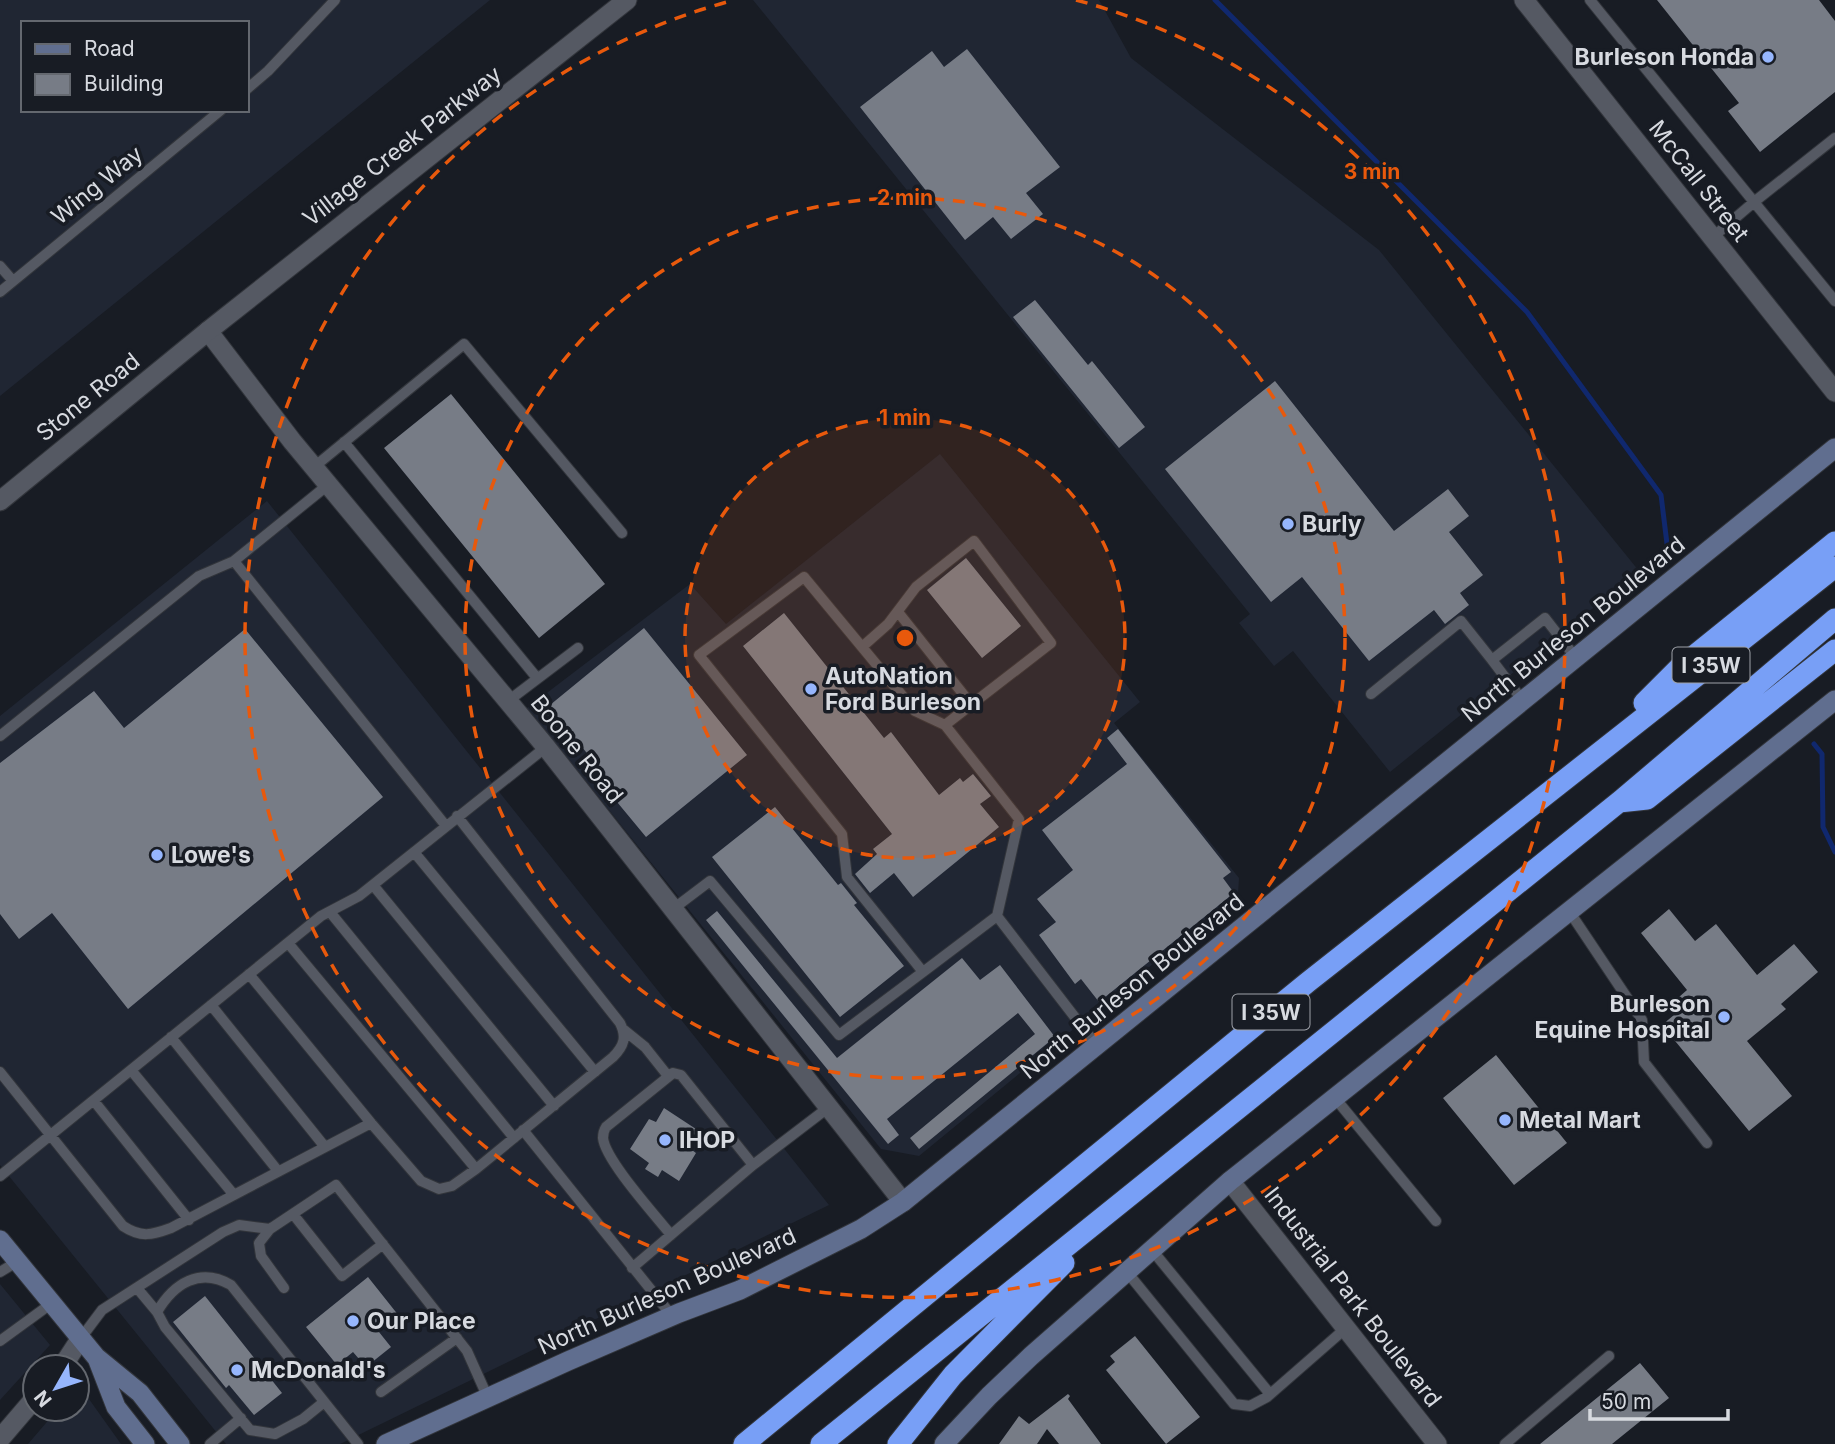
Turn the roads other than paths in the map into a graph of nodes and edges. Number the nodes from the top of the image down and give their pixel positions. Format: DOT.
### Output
graph roads {
  1 [pos="335,0"];
  2 [pos="627,0"];
  3 [pos="1524,0"];
  4 [pos="1590,0"];
  5 [pos="248,88"];
  6 [pos="219,112"];
  7 [pos="1835,138"];
  8 [pos="1754,202"];
  9 [pos="1713,237"];
  10 [pos="0,266"];
  11 [pos="12,281"];
  12 [pos="0,292"];
  13 [pos="1835,302"];
  14 [pos="208,331"];
  15 [pos="1835,392"];
  16 [pos="344,442"];
  17 [pos="1835,448"];
  18 [pos="314,467"];
  19 [pos="329,484"];
  20 [pos="0,502"];
  21 [pos="622,533"];
  22 [pos="1835,542"];
  23 [pos="234,562"];
  24 [pos="1835,568"];
  25 [pos="898,612"];
  26 [pos="1835,619"];
  27 [pos="862,647"];
  28 [pos="578,648"];
  29 [pos="1835,650"];
  30 [pos="1577,658"];
  31 [pos="1492,660"];
  32 [pos="537,678"];
  33 [pos="1371,694"];
  34 [pos="1835,700"];
  35 [pos="508,701"];
  36 [pos="1523,701"];
  37 [pos="971,704"];
  38 [pos="945,725"];
  39 [pos="0,736"];
  40 [pos="546,747"];
  41 [pos="1586,763"];
  42 [pos="1619,802"];
  43 [pos="457,816"];
  44 [pos="446,826"];
  45 [pos="414,852"];
  46 [pos="373,885"];
  47 [pos="673,909"];
  48 [pos="1569,911"];
  49 [pos="330,912"];
  50 [pos="997,916"];
  51 [pos="288,943"];
  52 [pos="923,972"];
  53 [pos="249,974"];
  54 [pos="211,1005"];
  55 [pos="624,1030"];
  56 [pos="171,1037"];
  57 [pos="1097,1046"];
  58 [pos="131,1070"];
  59 [pos="0,1072"];
  60 [pos="594,1072"];
  61 [pos="668,1076"];
  62 [pos="1335,1098"];
  63 [pos="94,1101"];
  64 [pos="554,1106"];
  65 [pos="829,1107"];
  66 [pos="371,1124"];
  67 [pos="519,1134"];
  68 [pos="51,1136"];
  69 [pos="1707,1143"];
  70 [pos="325,1147"];
  71 [pos="753,1165"];
  72 [pos="476,1169"];
  73 [pos="278,1171"];
  74 [pos="0,1176"];
  75 [pos="1230,1181"];
  76 [pos="234,1195"];
  77 [pos="1129,1198"];
  78 [pos="903,1202"];
  79 [pos="293,1214"];
  80 [pos="189,1220"];
  81 [pos="1436,1221"];
  82 [pos="270,1229"];
  83 [pos="671,1235"];
  84 [pos="0,1240"];
  85 [pos="383,1244"];
  86 [pos="1152,1250"];
  87 [pos="18,1261"];
  88 [pos="632,1268"];
  89 [pos="0,1272"];
  90 [pos="1126,1272"];
  91 [pos="137,1288"];
  92 [pos="284,1288"];
  93 [pos="52,1303"];
  94 [pos="157,1312"];
  95 [pos="672,1317"];
  96 [pos="1346,1328"];
  97 [pos="81,1338"];
  98 [pos="457,1338"];
  99 [pos="0,1341"];
  100 [pos="71,1353"];
  101 [pos="1609,1356"];
  102 [pos="117,1388"];
  103 [pos="381,1392"];
  104 [pos="1270,1394"];
  105 [pos="488,1398"];
  106 [pos="324,1402"];
  107 [pos="21,1414"];
  108 [pos="241,1418"];
  109 [pos="0,1439"];
  110 [pos="137,1441"];
  111 [pos="180,1444"];
  112 [pos="210,1444"];
  113 [pos="358,1444"];
  114 [pos="386,1444"];
  115 [pos="744,1444"];
  116 [pos="821,1444"];
  117 [pos="898,1444"];
  118 [pos="944,1444"];
  119 [pos="1437,1444"];
  120 [pos="1505,1444"];
  1 -- 5 [label="lane"];
  2 -- 14 [label="street, Village Creek Parkway"];
  3 -- 9 [label="street, McCall Street"];
  4 -- 8 [label="lane"];
  6 -- 11 [label="lane, Wing Way"];
  7 -- 8 [label="lane"];
  8 -- 9 [label="lane"];
  8 -- 13 [label="lane"];
  9 -- 15 [label="street, McCall Street"];
  10 -- 11 [label="lane"];
  11 -- 12 [label="lane, Wing Way"];
  14 -- 18 [label="street, Boone Road"];
  14 -- 20 [label="street, Stone Road"];
  16 -- 18 [label="lane"];
  16 -- 21 [label="lane"];
  16 -- 32 [label="lane"];
  17 -- 30 [label="main road, North Burleson Boulevard"];
  18 -- 19 [label="street, Boone Road"];
  19 -- 23 [label="lane"];
  19 -- 35 [label="street, Boone Road"];
  22 -- 41 [label="highway"];
  23 -- 39 [label="lane"];
  23 -- 44 [label="lane"];
  24 -- 41 [label="highway, I 35W"];
  25 -- 27 [label="lane"];
  25 -- 37 [label="lane"];
  25 -- 37 [label="lane"];
  26 -- 42 [label="highway, I 35W"];
  27 -- 38 [label="lane"];
  27 -- 52 [label="lane"];
  28 -- 32 [label="lane"];
  29 -- 42 [label="highway"];
  30 -- 31 [label="lane"];
  30 -- 36 [label="main road, North Burleson Boulevard"];
  31 -- 33 [label="lane"];
  31 -- 36 [label="lane"];
  32 -- 35 [label="lane"];
  34 -- 48 [label="main road"];
  35 -- 40 [label="street, Boone Road"];
  36 -- 57 [label="main road, North Burleson Boulevard"];
  37 -- 38 [label="lane"];
  38 -- 50 [label="lane"];
  40 -- 43 [label="lane"];
  40 -- 47 [label="street, Boone Road"];
  41 -- 115 [label="highway, I 35W"];
  42 -- 77 [label="highway, I 35W"];
  43 -- 44 [label="lane"];
  43 -- 55 [label="lane"];
  44 -- 45 [label="lane"];
  45 -- 46 [label="lane"];
  45 -- 60 [label="lane"];
  46 -- 49 [label="lane"];
  46 -- 64 [label="lane"];
  47 -- 52 [label="lane"];
  47 -- 65 [label="street, Boone Road"];
  48 -- 62 [label="main road"];
  48 -- 69 [label="lane"];
  49 -- 51 [label="lane"];
  49 -- 67 [label="lane"];
  50 -- 52 [label="lane"];
  50 -- 57 [label="lane"];
  51 -- 53 [label="lane"];
  51 -- 72 [label="lane"];
  53 -- 54 [label="lane"];
  53 -- 66 [label="lane"];
  54 -- 56 [label="lane"];
  54 -- 70 [label="lane"];
  55 -- 60 [label="lane"];
  55 -- 61 [label="lane"];
  56 -- 58 [label="lane"];
  56 -- 73 [label="lane"];
  57 -- 78 [label="main road, North Burleson Boulevard"];
  58 -- 63 [label="lane"];
  58 -- 76 [label="lane"];
  59 -- 68 [label="lane"];
  60 -- 64 [label="lane"];
  61 -- 71 [label="lane"];
  61 -- 83 [label="lane"];
  62 -- 75 [label="main road"];
  62 -- 81 [label="lane"];
  63 -- 68 [label="lane"];
  63 -- 80 [label="lane"];
  64 -- 67 [label="lane"];
  65 -- 71 [label="lane"];
  65 -- 78 [label="street, Boone Road"];
  66 -- 70 [label="lane"];
  66 -- 72 [label="lane"];
  67 -- 72 [label="lane"];
  67 -- 88 [label="lane"];
  68 -- 74 [label="lane"];
  68 -- 80 [label="lane"];
  70 -- 73 [label="lane"];
  71 -- 83 [label="lane"];
  73 -- 76 [label="lane"];
  75 -- 86 [label="main road"];
  75 -- 96 [label="street, Industrial Park Boulevard"];
  76 -- 80 [label="lane"];
  77 -- 116 [label="highway, I 35W"];
  77 -- 117 [label="highway"];
  78 -- 95 [label="main road, North Burleson Boulevard"];
  79 -- 82 [label="lane"];
  79 -- 85 [label="lane"];
  79 -- 85 [label="lane"];
  82 -- 91 [label="lane"];
  82 -- 92 [label="lane"];
  83 -- 88 [label="lane"];
  84 -- 87 [label="main road"];
  85 -- 98 [label="lane"];
  86 -- 90 [label="main road"];
  86 -- 104 [label="lane"];
  87 -- 89 [label="lane"];
  87 -- 93 [label="main road"];
  88 -- 95 [label="lane"];
  90 -- 104 [label="lane"];
  90 -- 118 [label="main road"];
  91 -- 94 [label="lane"];
  91 -- 97 [label="lane"];
  93 -- 97 [label="main road"];
  93 -- 99 [label="lane"];
  94 -- 106 [label="lane"];
  94 -- 108 [label="lane"];
  95 -- 105 [label="main road, North Burleson Boulevard"];
  96 -- 104 [label="lane"];
  96 -- 119 [label="street, Industrial Park Boulevard"];
  97 -- 100 [label="street"];
  97 -- 102 [label="main road"];
  98 -- 103 [label="lane"];
  98 -- 105 [label="lane"];
  101 -- 120 [label="lane"];
  102 -- 110 [label="main road"];
  102 -- 111 [label="main road"];
  105 -- 114 [label="main road, North Burleson Boulevard"];
  106 -- 108 [label="lane"];
  106 -- 113 [label="lane"];
  107 -- 109 [label="street"];
  108 -- 112 [label="lane"];
}
